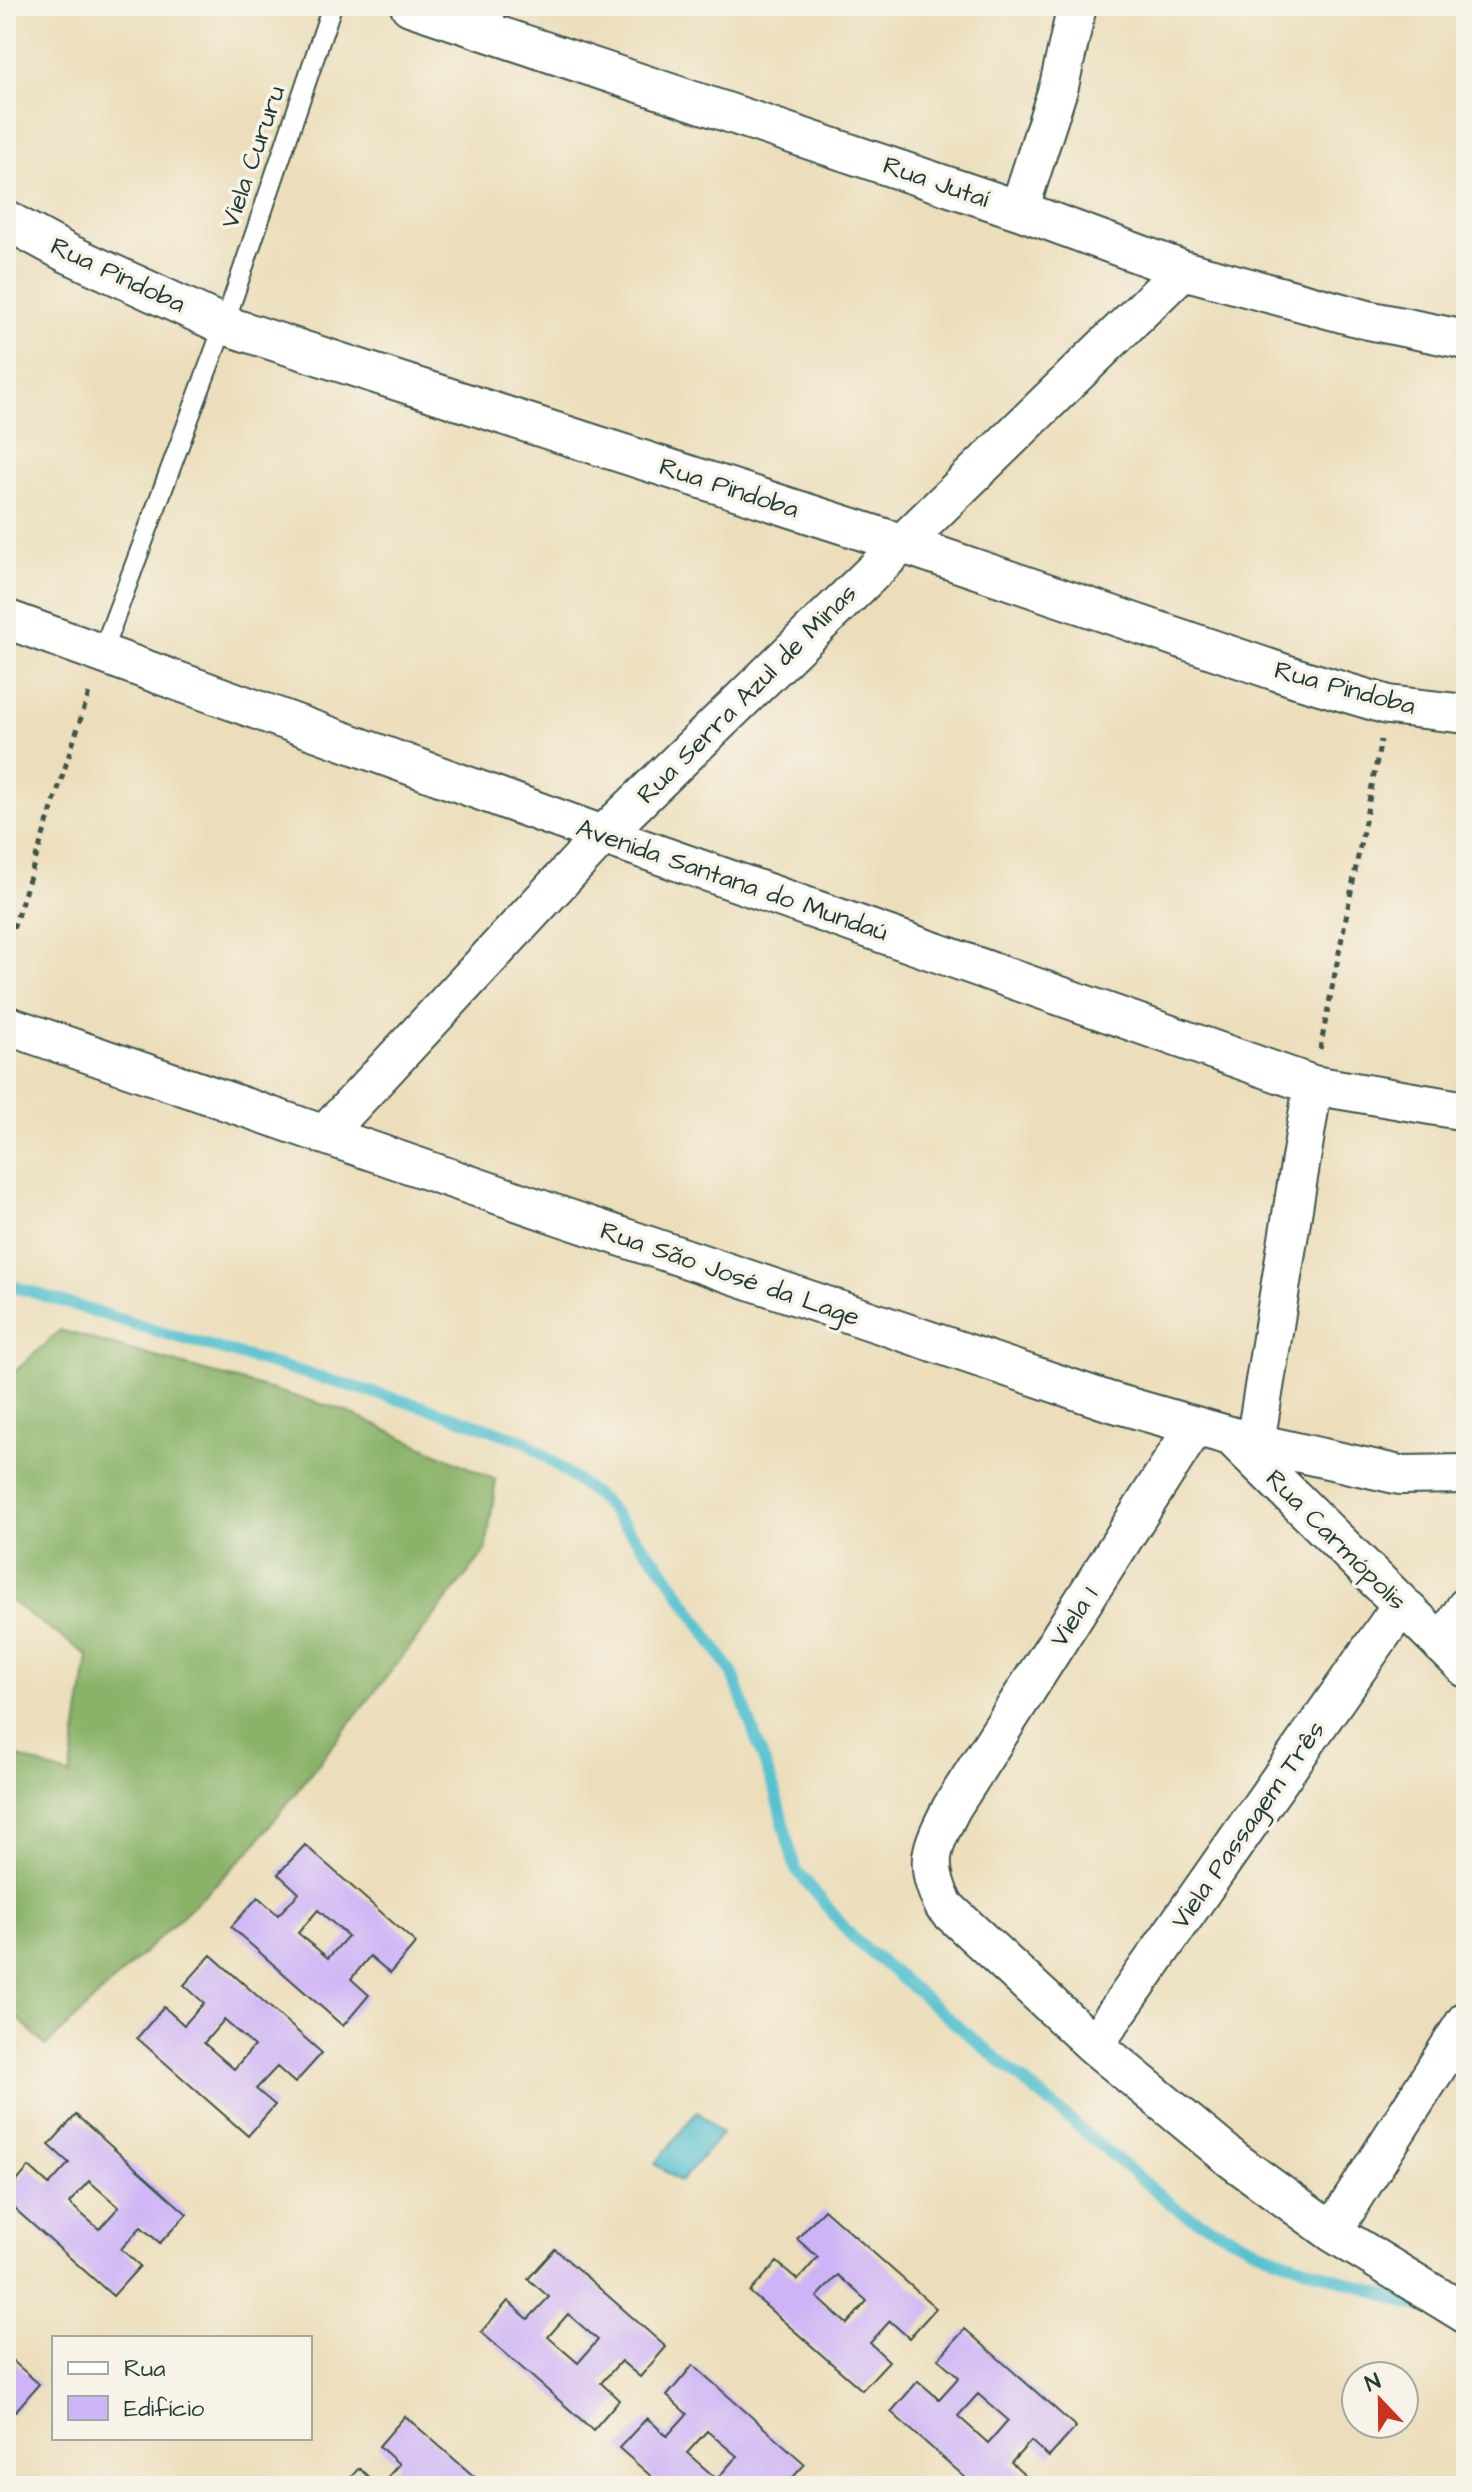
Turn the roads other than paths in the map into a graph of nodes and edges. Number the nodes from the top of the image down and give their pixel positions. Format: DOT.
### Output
graph roads {
  1 [pos="332,6"];
  2 [pos="410,6"];
  3 [pos="1077,6"];
  4 [pos="494,20"];
  5 [pos="1019,210"];
  6 [pos="6,220"];
  7 [pos="1183,270"];
  8 [pos="224,325"];
  9 [pos="1466,340"];
  10 [pos="900,543"];
  11 [pos="6,619"];
  12 [pos="101,655"];
  13 [pos="1466,714"];
  14 [pos="603,835"];
  15 [pos="6,1025"];
  16 [pos="1313,1085"];
  17 [pos="1466,1111"];
  18 [pos="325,1134"];
  19 [pos="1227,1435"];
  20 [pos="1466,1474"];
  21 [pos="1400,1475"];
  22 [pos="1466,1500"];
  23 [pos="1401,1606"];
  24 [pos="1466,1607"];
  25 [pos="1454,1657"];
  26 [pos="1466,2021"];
  27 [pos="1094,2045"];
  28 [pos="1332,2232"];
  29 [pos="1463,2308"];
  1 -- 8 [label="lane, Viela Cururu"];
  2 -- 4 [label="street, Rua Jutaí"];
  3 -- 5 [label="street"];
  4 -- 5 [label="street, Rua Jutaí"];
  5 -- 7 [label="street, Rua Jutaí"];
  6 -- 8 [label="street, Rua Pindoba"];
  7 -- 9 [label="street, Rua Jutaí"];
  7 -- 10 [label="street, Rua Serra Azul de Minas"];
  8 -- 10 [label="street, Rua Pindoba"];
  8 -- 12 [label="lane, Viela Cururu"];
  10 -- 13 [label="street, Rua Pindoba"];
  10 -- 14 [label="street, Rua Serra Azul de Minas"];
  11 -- 12 [label="street, Avenida Santana do Mundaú"];
  12 -- 14 [label="street, Avenida Santana do Mundaú"];
  14 -- 16 [label="street, Avenida Santana do Mundaú"];
  14 -- 18 [label="street, Rua Serra Azul de Minas"];
  15 -- 18 [label="street, Rua São José da Lage"];
  16 -- 17 [label="street, Avenida Santana do Mundaú"];
  16 -- 19 [label="street"];
  18 -- 19 [label="street, Rua São José da Lage"];
  19 -- 21 [label="street, Rua São José da Lage"];
  19 -- 23 [label="street, Rua Carmópolis"];
  19 -- 27 [label="street, Viela 1"];
  20 -- 21 [label="street, Rua São José da Lage"];
  21 -- 22 [label="street"];
  23 -- 25 [label="street, Rua Carmópolis"];
  23 -- 27 [label="street, Viela Passagem Três"];
  24 -- 25 [label="street, Rua Carmópolis"];
  26 -- 28 [label="street"];
  27 -- 28 [label="street, Viela 1"];
  28 -- 29 [label="street, Viela 1"];
}
